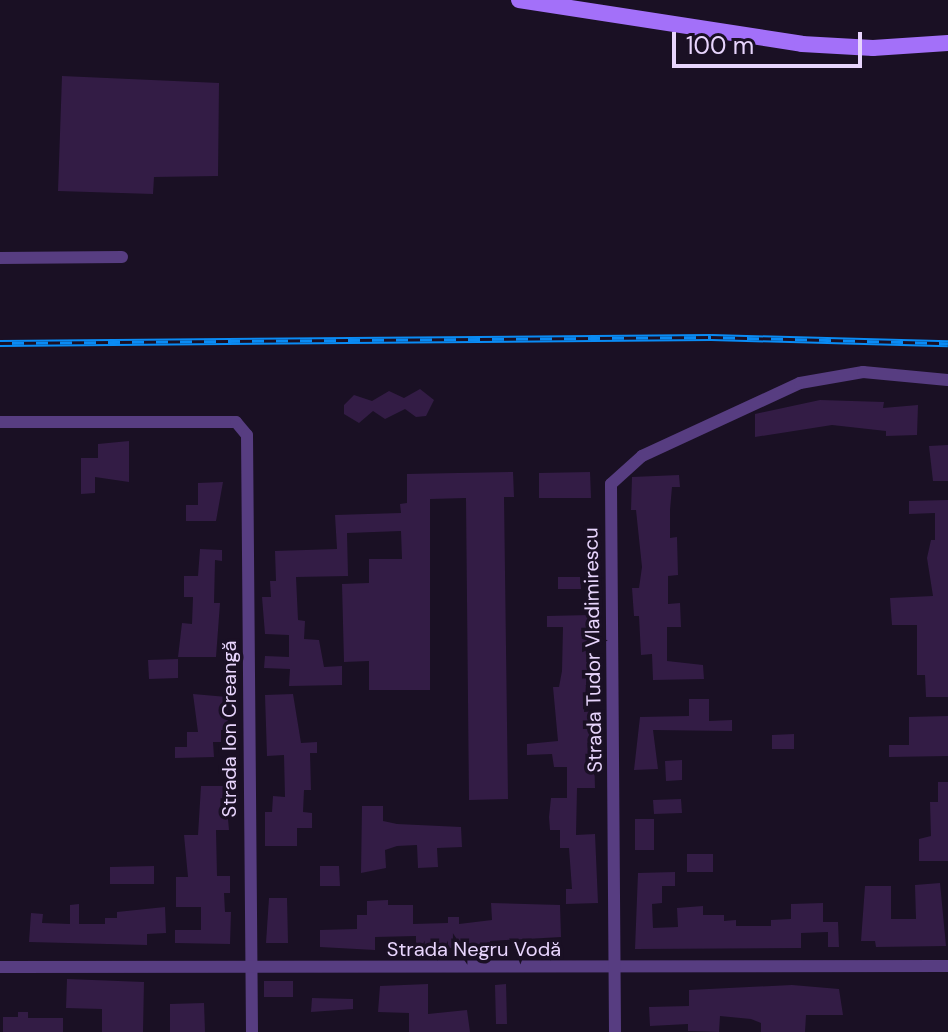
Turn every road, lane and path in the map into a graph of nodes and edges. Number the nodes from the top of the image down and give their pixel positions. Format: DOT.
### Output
graph roads {
  1 [pos="519,0"];
  2 [pos="948,43"];
  3 [pos="122,257"];
  4 [pos="0,258"];
  5 [pos="948,380"];
  6 [pos="0,422"];
  7 [pos="948,966"];
  8 [pos="0,967"];
  9 [pos="615,968"];
  10 [pos="251,970"];
  11 [pos="252,1032"];
  12 [pos="615,1032"];
  1 -- 2 [label="main road"];
  3 -- 4 [label="street"];
  5 -- 9 [label="street, Strada Tudor Vladimirescu"];
  6 -- 10 [label="street, Strada Ion Creangă"];
  7 -- 9 [label="street, Strada Negru Vodă"];
  8 -- 10 [label="street, Strada Negru Vodă"];
  9 -- 10 [label="street, Strada Negru Vodă"];
  9 -- 12 [label="street, Strada Tudor Vladimirescu"];
  10 -- 11 [label="street, Strada Ion Creangă"];
}
